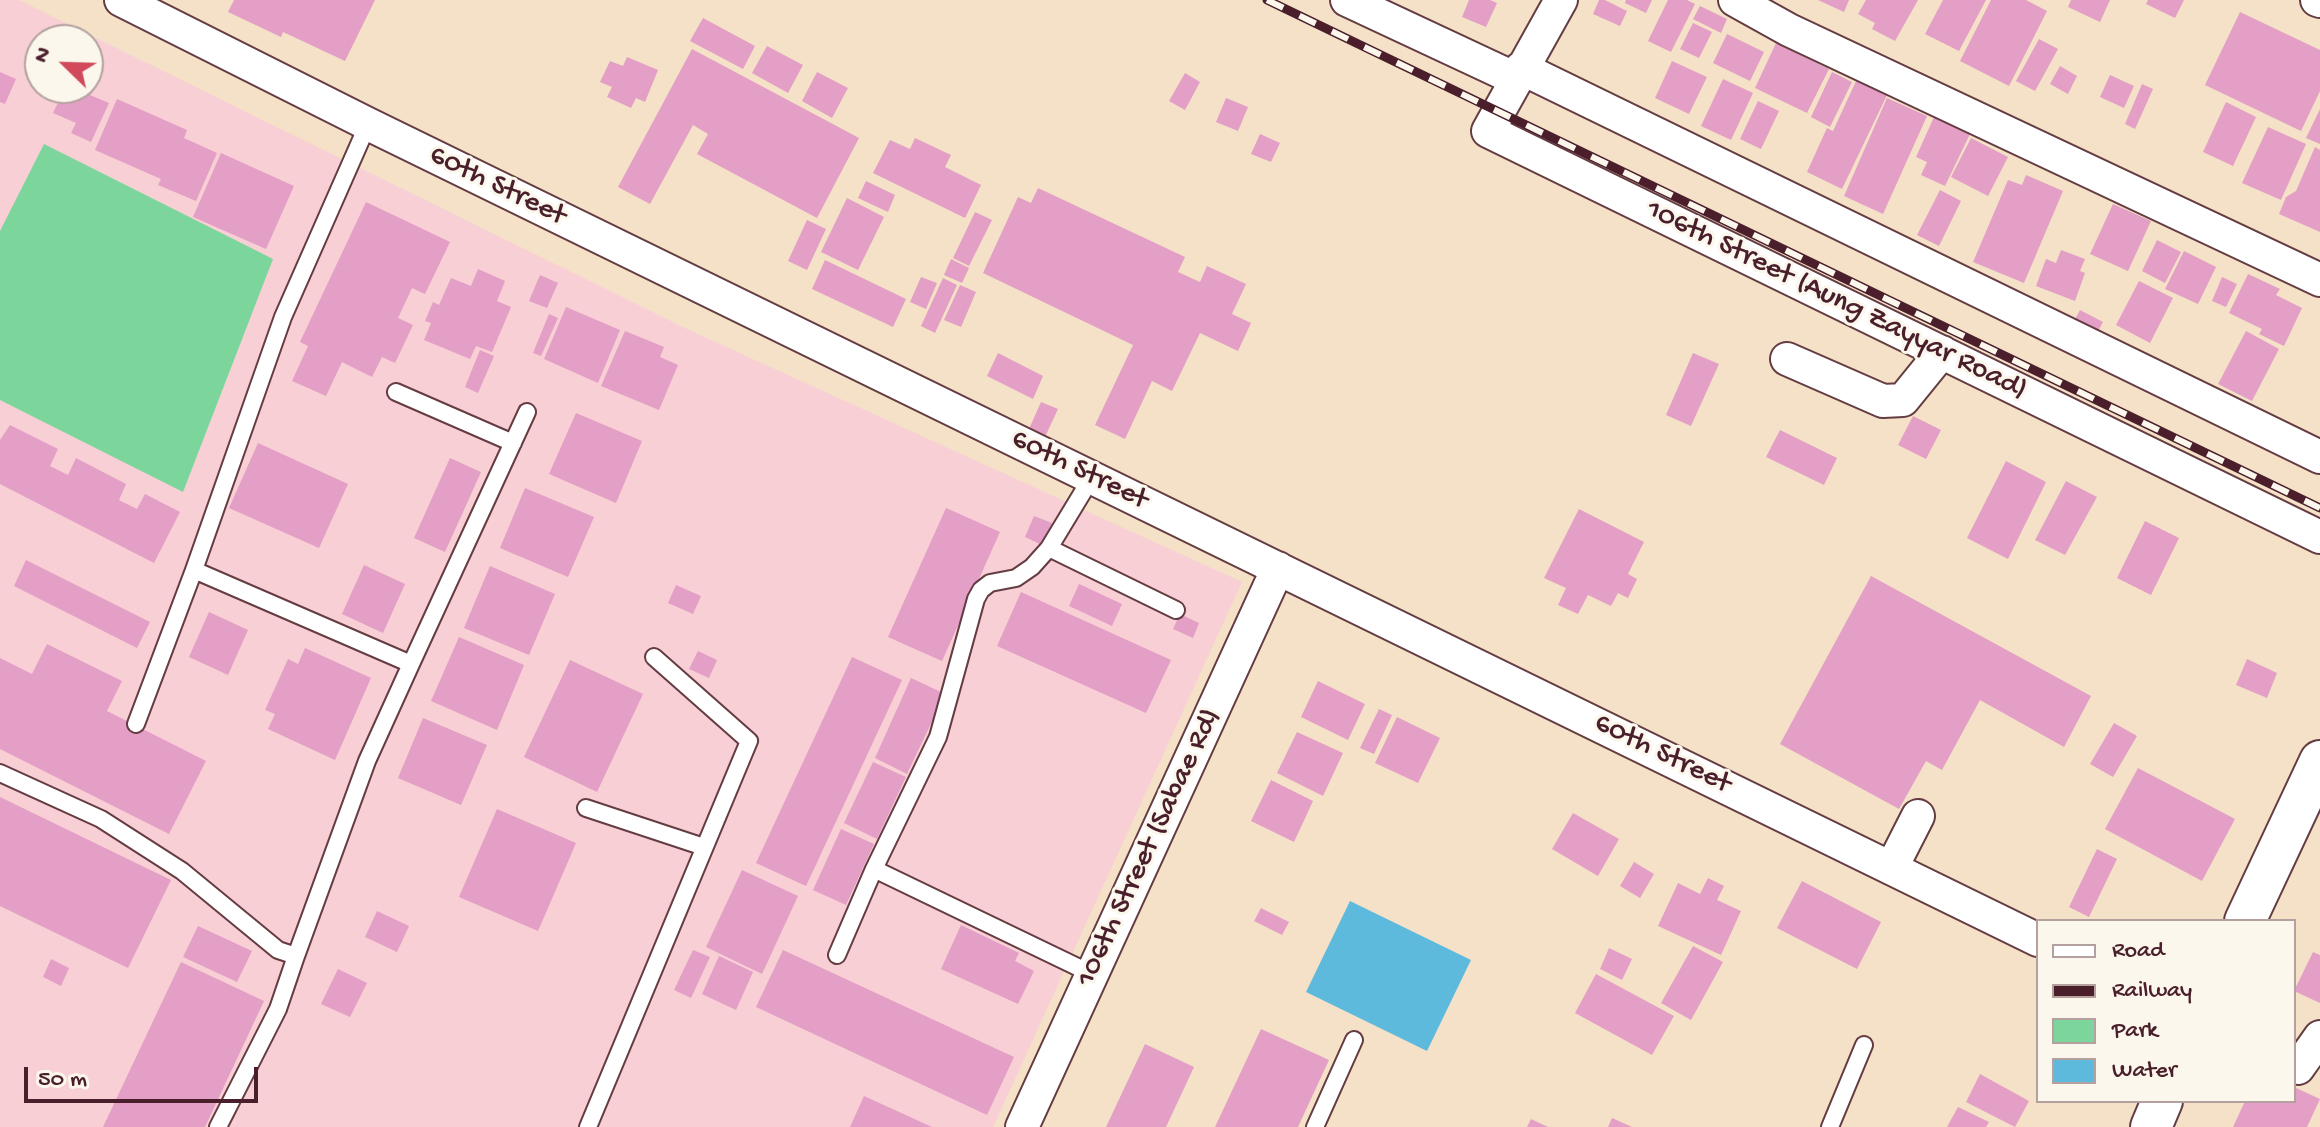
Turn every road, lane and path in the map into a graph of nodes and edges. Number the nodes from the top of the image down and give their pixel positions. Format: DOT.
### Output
graph roads {
  1 [pos="121,0"];
  2 [pos="1347,0"];
  3 [pos="1561,0"];
  4 [pos="1735,0"];
  5 [pos="1518,74"];
  6 [pos="368,124"];
  7 [pos="2320,280"];
  8 [pos="1942,352"];
  9 [pos="1787,359"];
  10 [pos="396,392"];
  11 [pos="527,412"];
  12 [pos="513,443"];
  13 [pos="2320,457"];
  14 [pos="1092,477"];
  15 [pos="2320,537"];
  16 [pos="1049,548"];
  17 [pos="1278,568"];
  18 [pos="194,570"];
  19 [pos="1176,610"];
  20 [pos="654,657"];
  21 [pos="411,664"];
  22 [pos="136,724"];
  23 [pos="2319,762"];
  24 [pos="0,773"];
  25 [pos="586,808"];
  26 [pos="1918,816"];
  27 [pos="704,847"];
  28 [pos="1892,867"];
  29 [pos="874,869"];
  30 [pos="2246,919"];
  31 [pos="2036,939"];
  32 [pos="837,955"];
  33 [pos="296,956"];
  34 [pos="1092,974"];
  35 [pos="2320,1037"];
  36 [pos="1354,1040"];
  37 [pos="1864,1045"];
  38 [pos="2304,1071"];
  39 [pos="2161,1103"];
  40 [pos="218,1127"];
  41 [pos="588,1127"];
  42 [pos="1022,1127"];
  43 [pos="1315,1127"];
  44 [pos="1830,1127"];
  45 [pos="2151,1127"];
  1 -- 6 [label="street, 60th Street"];
  2 -- 5 [label="street"];
  3 -- 5 [label="street, 106th Street (Aung Zayyar Road)"];
  4 -- 7 [label="street"];
  5 -- 8 [label="street, 106th Street (Aung Zayyar Road)"];
  5 -- 13 [label="street"];
  6 -- 14 [label="street, 60th Street"];
  6 -- 18 [label="lane"];
  8 -- 9 [label="street"];
  8 -- 15 [label="street, 106th Street (Aung Zayyar Road)"];
  10 -- 12 [label="lane"];
  11 -- 12 [label="lane"];
  12 -- 21 [label="lane"];
  14 -- 16 [label="lane"];
  14 -- 17 [label="street, 60th Street"];
  16 -- 19 [label="lane"];
  16 -- 29 [label="lane"];
  17 -- 28 [label="street, 60th Street"];
  17 -- 34 [label="street, 106th Street (Sabae Rd)"];
  18 -- 21 [label="lane"];
  18 -- 22 [label="lane"];
  20 -- 27 [label="lane"];
  21 -- 33 [label="lane"];
  23 -- 30 [label="street"];
  24 -- 33 [label="lane"];
  25 -- 27 [label="lane"];
  26 -- 28 [label="street"];
  27 -- 41 [label="lane"];
  28 -- 31 [label="street, 60th Street"];
  29 -- 32 [label="lane"];
  29 -- 34 [label="lane"];
  33 -- 40 [label="lane"];
  34 -- 42 [label="street, 106th Street (Sabae Rd)"];
  35 -- 38 [label="street"];
  36 -- 43 [label="lane"];
  37 -- 44 [label="lane"];
  39 -- 45 [label="street"];
}
